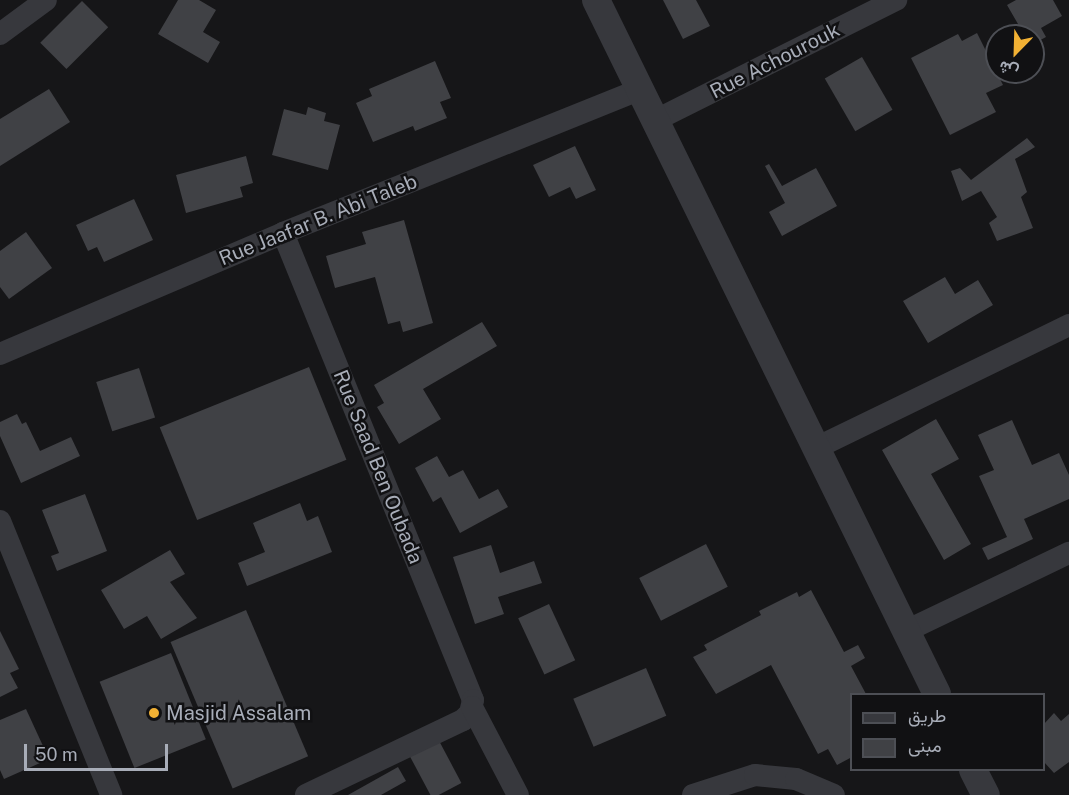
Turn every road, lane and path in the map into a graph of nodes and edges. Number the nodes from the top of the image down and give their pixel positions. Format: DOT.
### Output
graph roads {
  1 [pos="46,0"];
  2 [pos="596,0"];
  3 [pos="896,0"];
  4 [pos="0,34"];
  5 [pos="638,90"];
  6 [pos="654,122"];
  7 [pos="283,233"];
  8 [pos="1069,326"];
  9 [pos="0,354"];
  10 [pos="818,447"];
  11 [pos="0,520"];
  12 [pos="1069,553"];
  13 [pos="906,631"];
  14 [pos="937,693"];
  15 [pos="473,704"];
  16 [pos="974,771"];
  17 [pos="111,795"];
  18 [pos="306,795"];
  19 [pos="518,795"];
  20 [pos="693,795"];
  21 [pos="834,795"];
  22 [pos="986,795"];
  1 -- 4 [label="street"];
  2 -- 5 [label="street"];
  3 -- 6 [label="street, Rue Achourouk"];
  5 -- 6 [label="street"];
  5 -- 7 [label="street, Rue Jaafar B. Abi Taleb"];
  6 -- 10 [label="street"];
  7 -- 9 [label="street, Rue Jaafar B. Abi Taleb"];
  7 -- 15 [label="street, Rue Saad Ben Oubada"];
  8 -- 10 [label="street"];
  10 -- 13 [label="street"];
  11 -- 17 [label="street"];
  12 -- 13 [label="street"];
  13 -- 14 [label="street"];
  15 -- 18 [label="street"];
  15 -- 19 [label="street, Rue Saad Ben Oubada"];
  16 -- 22 [label="street"];
  20 -- 21 [label="street"];
}
